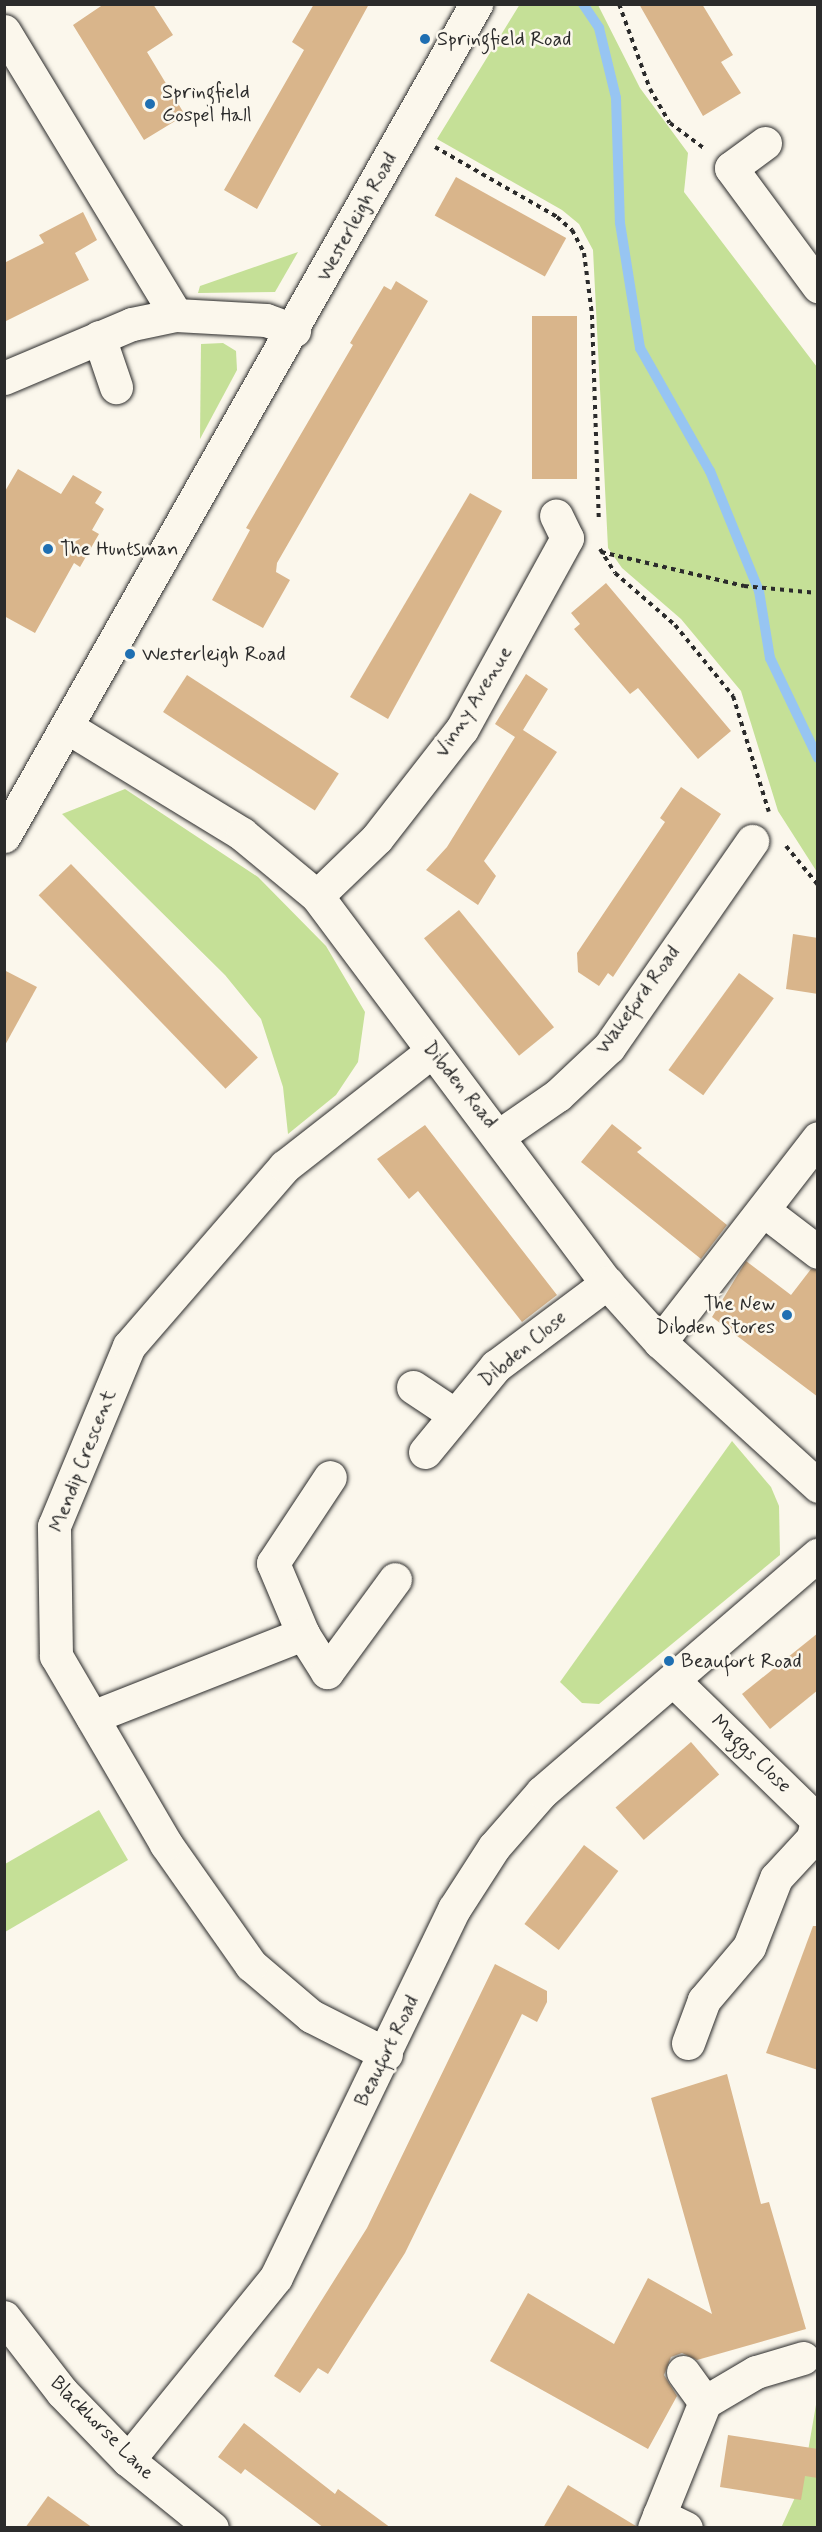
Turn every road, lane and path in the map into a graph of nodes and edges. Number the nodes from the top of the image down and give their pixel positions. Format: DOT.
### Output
graph roads {
  1 [pos="476,4"];
  2 [pos="619,4"];
  3 [pos="4,31"];
  4 [pos="406,130"];
  5 [pos="765,143"];
  6 [pos="731,168"];
  7 [pos="818,286"];
  8 [pos="176,315"];
  9 [pos="294,330"];
  10 [pos="99,337"];
  11 [pos="4,378"];
  12 [pos="116,387"];
  13 [pos="561,527"];
  14 [pos="599,528"];
  15 [pos="599,540"];
  16 [pos="600,552"];
  17 [pos="818,593"];
  18 [pos="67,727"];
  19 [pos="770,835"];
  20 [pos="4,836"];
  21 [pos="818,885"];
  22 [pos="317,896"];
  23 [pos="432,1051"];
  24 [pos="500,1135"];
  25 [pos="818,1138"];
  26 [pos="762,1210"];
  27 [pos="818,1252"];
  28 [pos="607,1283"];
  29 [pos="660,1342"];
  30 [pos="413,1387"];
  31 [pos="452,1413"];
  32 [pos="425,1452"];
  33 [pos="330,1477"];
  34 [pos="818,1486"];
  35 [pos="818,1555"];
  36 [pos="395,1579"];
  37 [pos="303,1634"];
  38 [pos="675,1682"];
  39 [pos="92,1717"];
  40 [pos="688,2043"];
  41 [pos="386,2054"];
  42 [pos="4,2317"];
  43 [pos="803,2358"];
  44 [pos="683,2372"];
  45 [pos="705,2402"];
  46 [pos="128,2460"];
  47 [pos="666,2523"];
  48 [pos="212,2528"];
  1 -- 4 [label="street, Westerleigh Road"];
  2 -- 6 [label="path"];
  3 -- 8 [label="street"];
  4 -- 9 [label="street, Westerleigh Road"];
  4 -- 14 [label="path"];
  5 -- 6 [label="street"];
  6 -- 7 [label="street"];
  8 -- 9 [label="street"];
  8 -- 10 [label="street"];
  9 -- 18 [label="street, Westerleigh Road"];
  10 -- 11 [label="street"];
  10 -- 12 [label="street"];
  13 -- 16 [label="path"];
  13 -- 22 [label="street, Vinny Avenue"];
  15 -- 16 [label="path"];
  16 -- 17 [label="path"];
  16 -- 19 [label="path"];
  18 -- 20 [label="street, Westerleigh Road"];
  18 -- 22 [label="street, Dibden Road"];
  19 -- 21 [label="path"];
  19 -- 24 [label="street, Wakeford Road"];
  22 -- 23 [label="street, Dibden Road"];
  23 -- 24 [label="street, Dibden Road"];
  23 -- 39 [label="street, Mendip Crescent"];
  24 -- 28 [label="street, Dibden Road"];
  25 -- 26 [label="street"];
  26 -- 27 [label="street"];
  26 -- 29 [label="street"];
  28 -- 29 [label="street, Dibden Road"];
  28 -- 31 [label="street, Dibden Close"];
  29 -- 34 [label="street, Dibden Road"];
  30 -- 31 [label="street"];
  31 -- 32 [label="street, Dibden Close"];
  33 -- 37 [label="street"];
  35 -- 38 [label="street, Beaufort Road"];
  36 -- 37 [label="street"];
  37 -- 39 [label="street"];
  38 -- 40 [label="street, Maggs Close"];
  38 -- 41 [label="street, Beaufort Road"];
  39 -- 41 [label="street, Mendip Crescent"];
  41 -- 46 [label="street, Beaufort Road"];
  42 -- 46 [label="street, Blackhorse Lane"];
  43 -- 45 [label="street"];
  44 -- 45 [label="street"];
  45 -- 47 [label="street"];
  46 -- 48 [label="street, Blackhorse Lane"];
}
